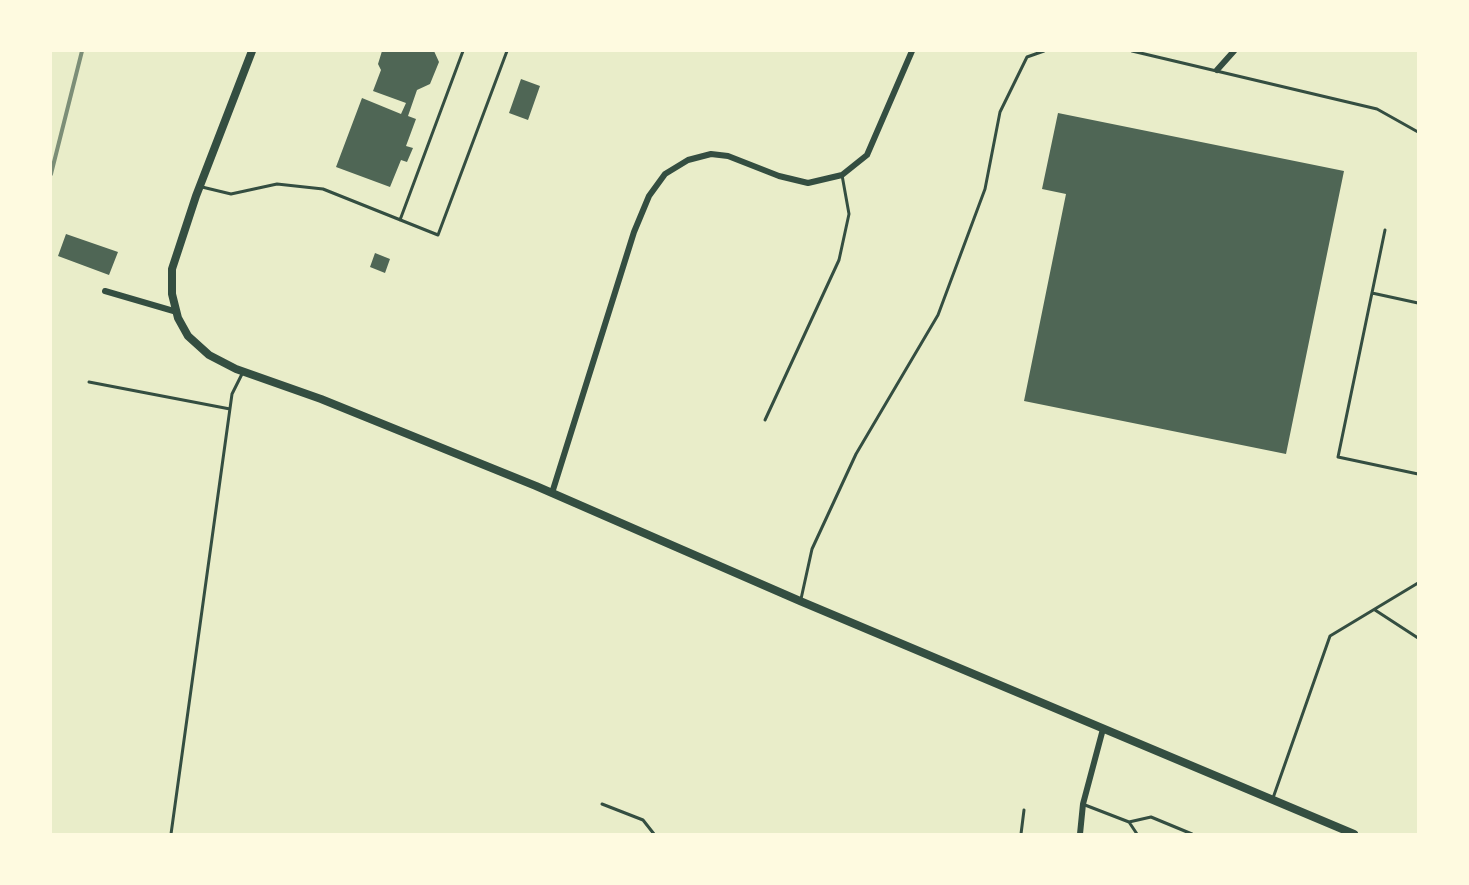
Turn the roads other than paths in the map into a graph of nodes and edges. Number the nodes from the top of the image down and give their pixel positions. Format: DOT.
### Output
graph roads {
  1 [pos="252,51"];
  2 [pos="463,51"];
  3 [pos="507,51"];
  4 [pos="912,51"];
  5 [pos="1044,51"];
  6 [pos="1132,51"];
  7 [pos="1234,51"];
  8 [pos="1217,70"];
  9 [pos="1418,132"];
  10 [pos="842,175"];
  11 [pos="200,187"];
  12 [pos="400,220"];
  13 [pos="1385,230"];
  14 [pos="105,291"];
  15 [pos="1372,293"];
  16 [pos="1418,303"];
  17 [pos="177,312"];
  18 [pos="243,372"];
  19 [pos="89,382"];
  20 [pos="230,409"];
  21 [pos="765,420"];
  22 [pos="1418,474"];
  23 [pos="552,493"];
  24 [pos="1418,583"];
  25 [pos="800,601"];
  26 [pos="1375,610"];
  27 [pos="1418,638"];
  28 [pos="1104,729"];
  29 [pos="1273,799"];
  30 [pos="602,804"];
  31 [pos="1083,804"];
  32 [pos="1024,810"];
  33 [pos="1129,822"];
  34 [pos="171,834"];
  35 [pos="654,834"];
  36 [pos="1021,834"];
  37 [pos="1080,834"];
  38 [pos="1137,834"];
  39 [pos="1192,834"];
  40 [pos="1354,834"];
  1 -- 11 [label="street"];
  2 -- 12 [label="lane"];
  3 -- 12 [label="lane"];
  4 -- 10 [label="street"];
  5 -- 25 [label="lane"];
  6 -- 8 [label="lane"];
  7 -- 8 [label="street"];
  8 -- 9 [label="lane"];
  10 -- 21 [label="lane"];
  10 -- 23 [label="street"];
  11 -- 12 [label="lane"];
  11 -- 17 [label="street"];
  13 -- 15 [label="lane"];
  14 -- 17 [label="street"];
  15 -- 16 [label="lane"];
  15 -- 22 [label="lane"];
  17 -- 18 [label="street"];
  18 -- 20 [label="lane"];
  18 -- 23 [label="street"];
  19 -- 20 [label="lane"];
  20 -- 34 [label="lane"];
  23 -- 25 [label="street"];
  24 -- 26 [label="lane"];
  25 -- 28 [label="street"];
  26 -- 27 [label="lane"];
  26 -- 29 [label="lane"];
  28 -- 29 [label="street"];
  28 -- 31 [label="street"];
  29 -- 40 [label="street"];
  30 -- 35 [label="lane"];
  31 -- 33 [label="lane"];
  31 -- 37 [label="street"];
  32 -- 36 [label="lane"];
  33 -- 38 [label="lane"];
  33 -- 39 [label="lane"];
}
